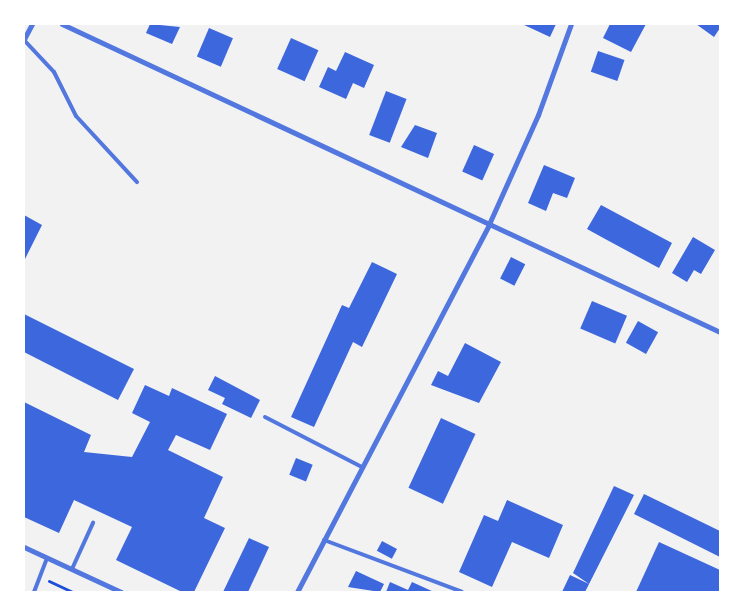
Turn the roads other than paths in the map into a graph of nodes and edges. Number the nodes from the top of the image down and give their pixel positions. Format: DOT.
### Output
graph roads {
  1 [pos="32,24"];
  2 [pos="62,24"];
  3 [pos="571,24"];
  4 [pos="24,40"];
  5 [pos="138,182"];
  6 [pos="489,224"];
  7 [pos="720,332"];
  8 [pos="265,417"];
  9 [pos="362,467"];
  10 [pos="93,524"];
  11 [pos="324,540"];
  12 [pos="24,547"];
  13 [pos="46,558"];
  14 [pos="72,569"];
  15 [pos="34,592"];
  16 [pos="121,592"];
  17 [pos="297,592"];
  18 [pos="462,592"];
  1 -- 4 [label="street"];
  2 -- 6 [label="street"];
  3 -- 6 [label="street"];
  4 -- 5 [label="lane"];
  6 -- 7 [label="street"];
  6 -- 9 [label="street"];
  8 -- 9 [label="lane"];
  9 -- 11 [label="street"];
  10 -- 14 [label="lane"];
  11 -- 17 [label="street"];
  11 -- 18 [label="lane"];
  12 -- 13 [label="street"];
  13 -- 14 [label="street"];
  13 -- 15 [label="lane"];
  14 -- 16 [label="street"];
}
